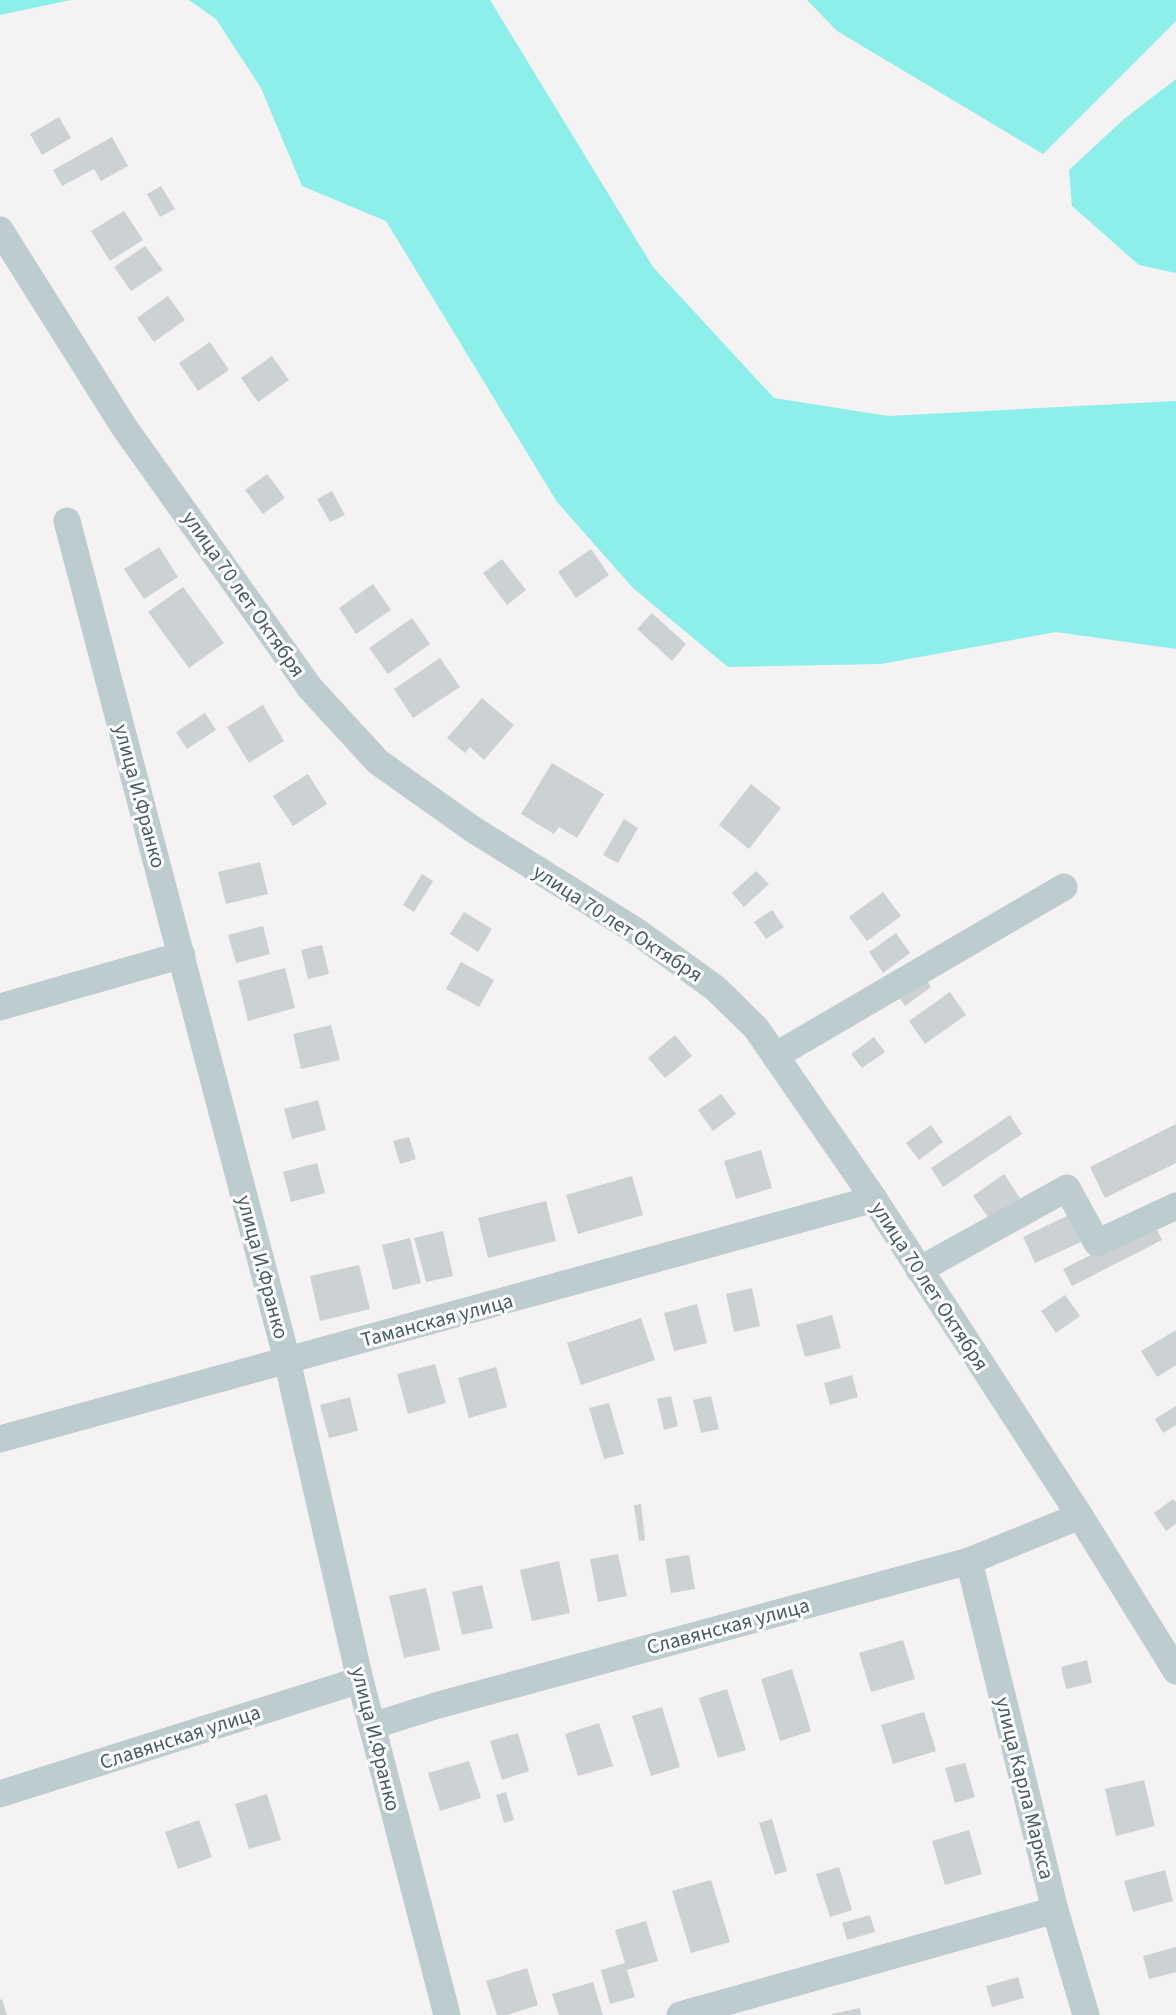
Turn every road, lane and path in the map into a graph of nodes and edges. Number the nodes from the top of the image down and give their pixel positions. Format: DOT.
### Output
graph roads {
  1 [pos="0,230"];
  2 [pos="67,521"];
  3 [pos="1064,887"];
  4 [pos="182,955"];
  5 [pos="0,1007"];
  6 [pos="775,1056"];
  7 [pos="874,1200"];
  8 [pos="1176,1206"];
  9 [pos="919,1270"];
  10 [pos="287,1360"];
  11 [pos="0,1439"];
  12 [pos="1080,1516"];
  13 [pos="969,1561"];
  14 [pos="1176,1671"];
  15 [pos="360,1680"];
  16 [pos="372,1726"];
  17 [pos="0,1794"];
  18 [pos="1055,1910"];
  19 [pos="447,2015"];
  20 [pos="680,2015"];
  21 [pos="1086,2015"];
  1 -- 6 [label="street, улица 70 лет Октября"];
  2 -- 4 [label="street, улица И.Франко"];
  3 -- 6 [label="street"];
  4 -- 5 [label="street"];
  4 -- 10 [label="street, улица И.Франко"];
  6 -- 7 [label="street, улица 70 лет Октября"];
  7 -- 9 [label="street, улица 70 лет Октября"];
  7 -- 10 [label="street, Таманская улица"];
  8 -- 9 [label="street"];
  9 -- 12 [label="street, улица 70 лет Октября"];
  10 -- 11 [label="street, Таманская улица"];
  10 -- 15 [label="street, улица И.Франко"];
  12 -- 13 [label="street, Славянская улица"];
  12 -- 14 [label="street, улица 70 лет Октября"];
  13 -- 16 [label="street, Славянская улица"];
  13 -- 18 [label="street, улица Карла Маркса"];
  15 -- 16 [label="street, улица И.Франко"];
  15 -- 17 [label="street, Славянская улица"];
  16 -- 19 [label="street, улица И.Франко"];
  18 -- 20 [label="street"];
  18 -- 21 [label="street, улица Карла Маркса"];
}
